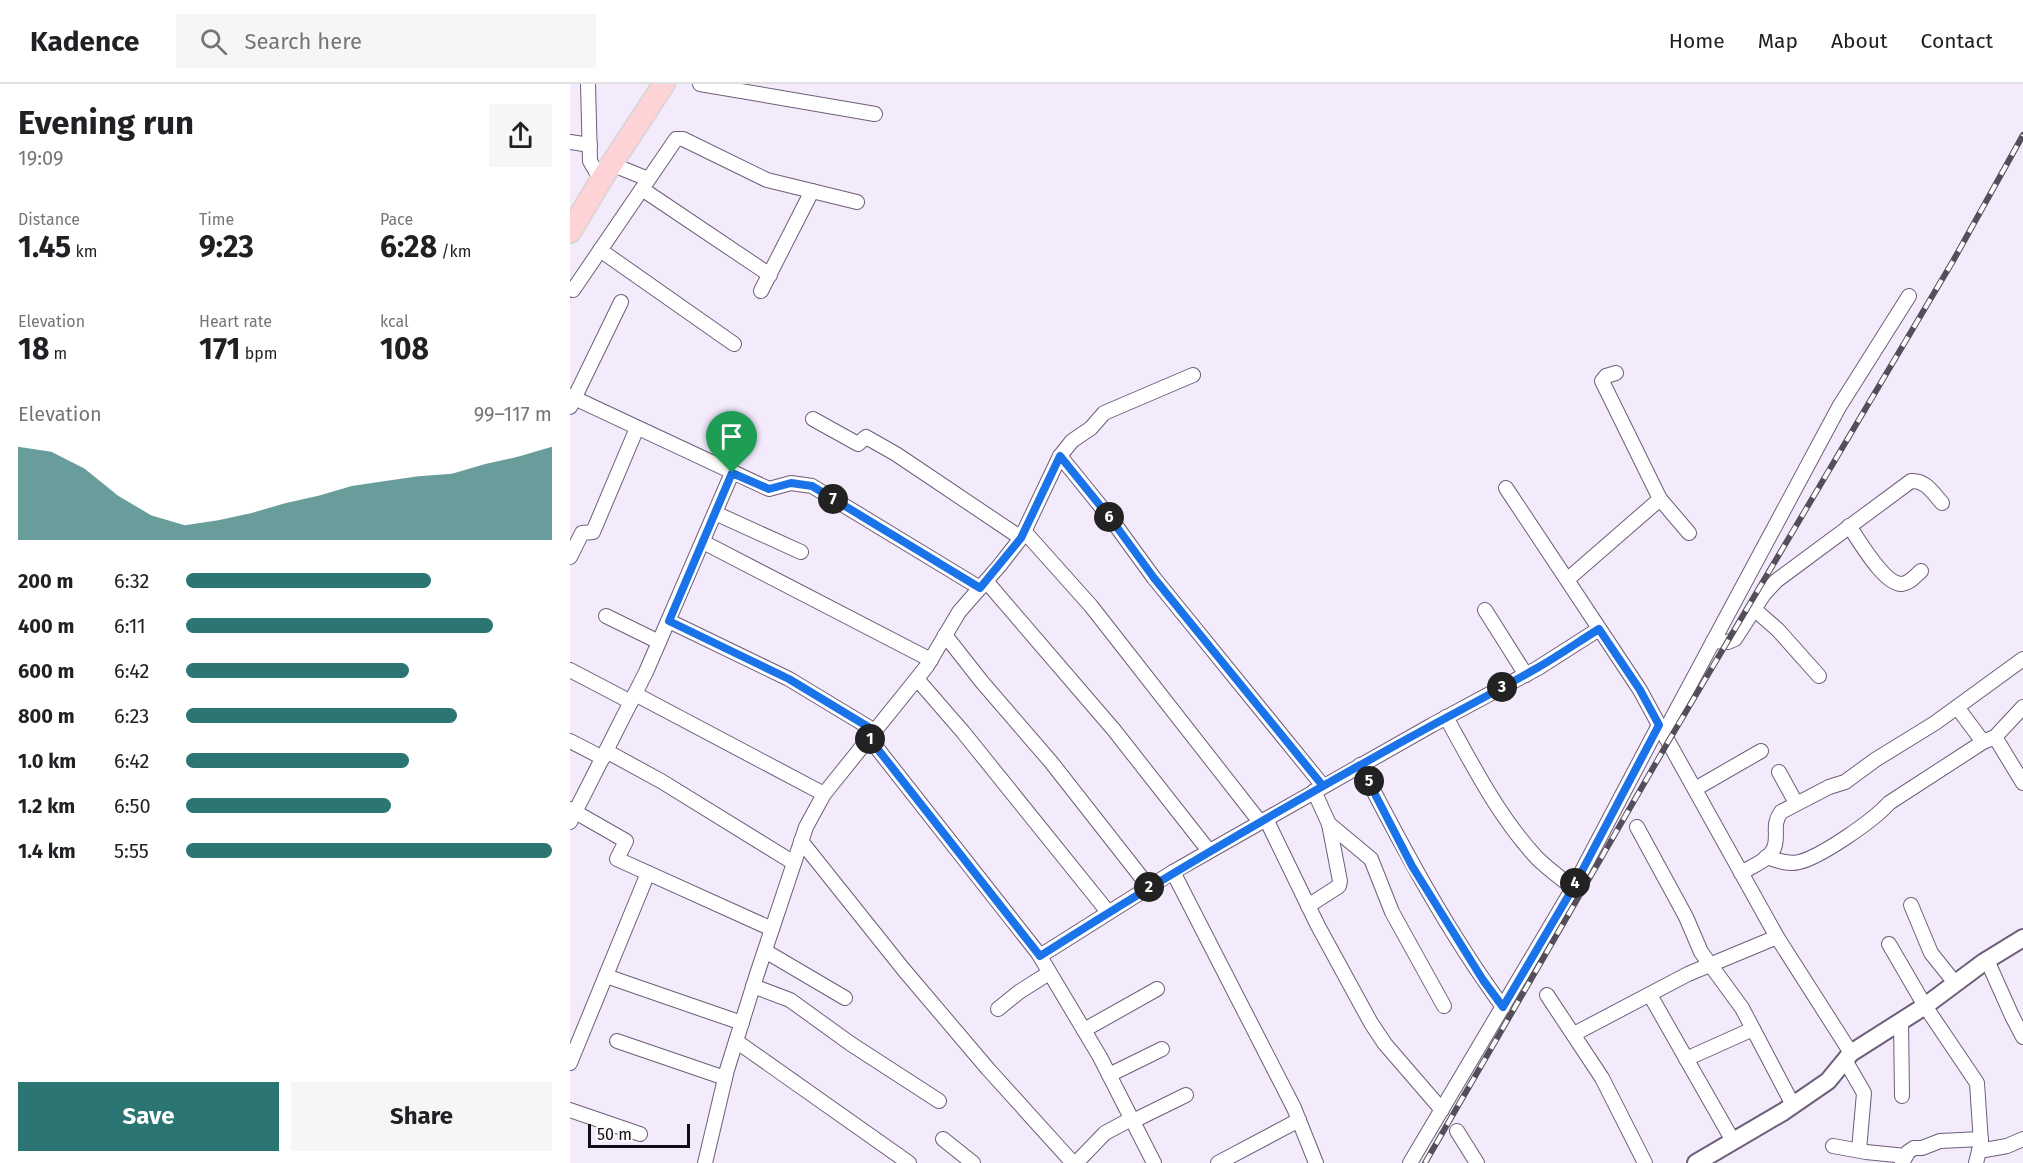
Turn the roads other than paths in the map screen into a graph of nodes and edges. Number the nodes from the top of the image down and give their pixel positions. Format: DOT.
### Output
graph roads {
  1 [pos="588,84"];
  2 [pos="664,84"];
  3 [pos="700,84"];
  4 [pos="875,114"];
  5 [pos="570,142"];
  6 [pos="590,145"];
  7 [pos="606,172"];
  8 [pos="645,184"];
  9 [pos="812,191"];
  10 [pos="857,202"];
  11 [pos="572,226"];
  12 [pos="600,250"];
  13 [pos="770,275"];
  14 [pos="573,290"];
  15 [pos="760,291"];
  16 [pos="1908,296"];
  17 [pos="621,302"];
  18 [pos="734,344"];
  19 [pos="1616,373"];
  20 [pos="1193,375"];
  21 [pos="571,400"];
  22 [pos="813,419"];
  23 [pos="637,428"];
  24 [pos="1060,456"];
  25 [pos="732,473"];
  26 [pos="1506,488"];
  27 [pos="1659,498"];
  28 [pos="1942,503"];
  29 [pos="715,513"];
  30 [pos="1849,526"];
  31 [pos="1689,533"];
  32 [pos="575,534"];
  33 [pos="1023,535"];
  34 [pos="703,542"];
  35 [pos="801,552"];
  36 [pos="570,557"];
  37 [pos="1921,571"];
  38 [pos="1568,579"];
  39 [pos="983,585"];
  40 [pos="1754,609"];
  41 [pos="1485,610"];
  42 [pos="606,616"];
  43 [pos="669,621"];
  44 [pos="1599,629"];
  45 [pos="945,635"];
  46 [pos="1713,641"];
  47 [pos="659,642"];
  48 [pos="2023,659"];
  49 [pos="931,660"];
  50 [pos="570,670"];
  51 [pos="1526,675"];
  52 [pos="1819,676"];
  53 [pos="917,679"];
  54 [pos="633,698"];
  55 [pos="1957,707"];
  56 [pos="2023,707"];
  57 [pos="1446,717"];
  58 [pos="1662,729"];
  59 [pos="872,734"];
  60 [pos="1989,739"];
  61 [pos="570,741"];
  62 [pos="1761,751"];
  63 [pos="604,755"];
  64 [pos="1360,765"];
  65 [pos="1779,772"];
  66 [pos="2023,783"];
  67 [pos="1319,788"];
  68 [pos="1695,789"];
  69 [pos="824,794"];
  70 [pos="1796,803"];
  71 [pos="572,814"];
  72 [pos="1263,820"];
  73 [pos="1329,824"];
  74 [pos="1637,826"];
  75 [pos="801,841"];
  76 [pos="1209,851"];
  77 [pos="1766,857"];
  78 [pos="794,863"];
  79 [pos="1173,872"];
  80 [pos="648,873"];
  81 [pos="1741,873"];
  82 [pos="1149,887"];
  83 [pos="1573,888"];
  84 [pos="1911,904"];
  85 [pos="1308,906"];
  86 [pos="1108,912"];
  87 [pos="772,929"];
  88 [pos="1777,937"];
  89 [pos="2023,938"];
  90 [pos="1889,944"];
  91 [pos="765,951"];
  92 [pos="1040,956"];
  93 [pos="1987,960"];
  94 [pos="1711,965"];
  95 [pos="1049,973"];
  96 [pos="606,976"];
  97 [pos="1955,983"];
  98 [pos="753,986"];
  99 [pos="1157,989"];
  100 [pos="1547,995"];
  101 [pos="1650,995"];
  102 [pos="845,998"];
  103 [pos="1444,1006"];
  104 [pos="1925,1006"];
  105 [pos="1503,1007"];
  106 [pos="998,1009"];
  107 [pos="1901,1021"];
  108 [pos="742,1023"];
  109 [pos="1752,1029"];
  110 [pos="1084,1030"];
  111 [pos="1574,1034"];
  112 [pos="2023,1037"];
  113 [pos="617,1041"];
  114 [pos="736,1041"];
  115 [pos="1162,1049"];
  116 [pos="1848,1056"];
  117 [pos="1686,1059"];
  118 [pos="570,1064"];
  119 [pos="1109,1075"];
  120 [pos="724,1078"];
  121 [pos="1186,1095"];
  122 [pos="1902,1096"];
  123 [pos="939,1101"];
  124 [pos="1794,1105"];
  125 [pos="570,1110"];
  126 [pos="1442,1110"];
  127 [pos="1132,1120"];
  128 [pos="1299,1120"];
  129 [pos="1457,1131"];
  130 [pos="640,1134"];
  131 [pos="943,1139"];
  132 [pos="2023,1139"];
  133 [pos="1733,1141"];
  134 [pos="1833,1146"];
  135 [pos="1858,1150"];
  136 [pos="1979,1151"];
  137 [pos="1904,1159"];
  138 [pos="1700,1162"];
  139 [pos="705,1163"];
  140 [pos="909,1163"];
  141 [pos="973,1163"];
  142 [pos="1074,1163"];
  143 [pos="1154,1163"];
  144 [pos="1218,1163"];
  145 [pos="1316,1163"];
  146 [pos="1410,1163"];
  147 [pos="1477,1163"];
  148 [pos="1646,1163"];
  1 -- 6 [label="street"];
  2 -- 7 [label="main road"];
  3 -- 4 [label="street"];
  5 -- 6 [label="street"];
  6 -- 7 [label="street"];
  7 -- 8 [label="street"];
  7 -- 11 [label="main road"];
  8 -- 9 [label="street"];
  8 -- 12 [label="street"];
  8 -- 13 [label="street"];
  9 -- 10 [label="street"];
  9 -- 13 [label="street"];
  12 -- 14 [label="street"];
  12 -- 18 [label="street"];
  13 -- 15 [label="street"];
  16 -- 46 [label="street"];
  17 -- 21 [label="street"];
  19 -- 27 [label="street"];
  20 -- 24 [label="street"];
  21 -- 23 [label="street"];
  22 -- 33 [label="street"];
  23 -- 25 [label="street"];
  23 -- 32 [label="street"];
  24 -- 33 [label="street"];
  24 -- 67 [label="street"];
  25 -- 29 [label="street"];
  25 -- 39 [label="street"];
  26 -- 38 [label="street"];
  27 -- 31 [label="street"];
  27 -- 38 [label="street"];
  28 -- 30 [label="street"];
  29 -- 34 [label="street"];
  29 -- 35 [label="street"];
  30 -- 37 [label="street"];
  30 -- 40 [label="street"];
  32 -- 36 [label="street"];
  33 -- 39 [label="street"];
  33 -- 72 [label="street"];
  34 -- 43 [label="street"];
  34 -- 49 [label="street"];
  38 -- 44 [label="street"];
  39 -- 45 [label="street"];
  39 -- 76 [label="street"];
  40 -- 46 [label="street"];
  40 -- 52 [label="street"];
  41 -- 51 [label="street"];
  42 -- 47 [label="street"];
  43 -- 47 [label="street"];
  43 -- 59 [label="street"];
  44 -- 51 [label="street"];
  44 -- 58 [label="street"];
  45 -- 49 [label="street"];
  45 -- 82 [label="street"];
  46 -- 58 [label="street"];
  47 -- 54 [label="street"];
  48 -- 55 [label="street"];
  49 -- 53 [label="street"];
  50 -- 54 [label="street"];
  51 -- 57 [label="street"];
  53 -- 59 [label="street"];
  53 -- 86 [label="street"];
  54 -- 63 [label="street"];
  54 -- 69 [label="street"];
  55 -- 60 [label="street"];
  55 -- 70 [label="street"];
  56 -- 60 [label="street"];
  57 -- 64 [label="street"];
  57 -- 83 [label="street"];
  58 -- 68 [label="street"];
  58 -- 83 [label="street"];
  59 -- 69 [label="street"];
  59 -- 92 [label="street"];
  60 -- 66 [label="street"];
  60 -- 77 [label="street"];
  61 -- 63 [label="street"];
  62 -- 68 [label="street"];
  63 -- 71 [label="street"];
  63 -- 78 [label="street"];
  64 -- 67 [label="street"];
  64 -- 105 [label="street"];
  65 -- 70 [label="street"];
  67 -- 72 [label="street"];
  67 -- 73 [label="street"];
  68 -- 81 [label="street"];
  69 -- 75 [label="street"];
  70 -- 77 [label="street"];
  71 -- 80 [label="street"];
  72 -- 76 [label="street"];
  72 -- 85 [label="street"];
  73 -- 85 [label="street"];
  73 -- 103 [label="street"];
  74 -- 94 [label="street"];
  75 -- 78 [label="street"];
  75 -- 142 [label="street"];
  76 -- 79 [label="street"];
  77 -- 81 [label="street"];
  78 -- 87 [label="street"];
  79 -- 82 [label="street"];
  79 -- 128 [label="street"];
  80 -- 87 [label="street"];
  80 -- 96 [label="street"];
  81 -- 88 [label="street"];
  82 -- 86 [label="street"];
  83 -- 105 [label="street"];
  84 -- 97 [label="street"];
  85 -- 126 [label="street"];
  86 -- 92 [label="street"];
  87 -- 91 [label="street"];
  88 -- 94 [label="street"];
  88 -- 116 [label="street"];
  89 -- 93 [label="street"];
  90 -- 104 [label="street"];
  91 -- 98 [label="street"];
  91 -- 102 [label="street"];
  92 -- 95 [label="street"];
  93 -- 97 [label="street"];
  93 -- 112 [label="street"];
  94 -- 101 [label="street"];
  94 -- 109 [label="street"];
  95 -- 106 [label="street"];
  95 -- 110 [label="street"];
  96 -- 108 [label="street"];
  96 -- 118 [label="street"];
  97 -- 104 [label="street"];
  98 -- 108 [label="street"];
  98 -- 123 [label="street"];
  99 -- 110 [label="street"];
  100 -- 111 [label="street"];
  101 -- 111 [label="street"];
  101 -- 117 [label="street"];
  104 -- 107 [label="street"];
  104 -- 136 [label="street"];
  105 -- 126 [label="street"];
  107 -- 116 [label="street"];
  107 -- 122 [label="street"];
  108 -- 114 [label="street"];
  109 -- 117 [label="street"];
  109 -- 124 [label="street"];
  110 -- 119 [label="street"];
  111 -- 148 [label="street"];
  113 -- 120 [label="street"];
  114 -- 120 [label="street"];
  114 -- 140 [label="street"];
  115 -- 119 [label="street"];
  116 -- 124 [label="street"];
  116 -- 135 [label="street"];
  117 -- 133 [label="street"];
  119 -- 127 [label="street"];
  120 -- 139 [label="street"];
  121 -- 127 [label="street"];
  124 -- 133 [label="street"];
  125 -- 130 [label="street"];
  126 -- 146 [label="street"];
  127 -- 142 [label="street"];
  127 -- 143 [label="street"];
  128 -- 144 [label="street"];
  128 -- 145 [label="street"];
  129 -- 147 [label="street"];
  131 -- 141 [label="street"];
  132 -- 136 [label="street"];
  133 -- 138 [label="street"];
  134 -- 135 [label="street"];
  135 -- 137 [label="street"];
  136 -- 137 [label="street"];
}
